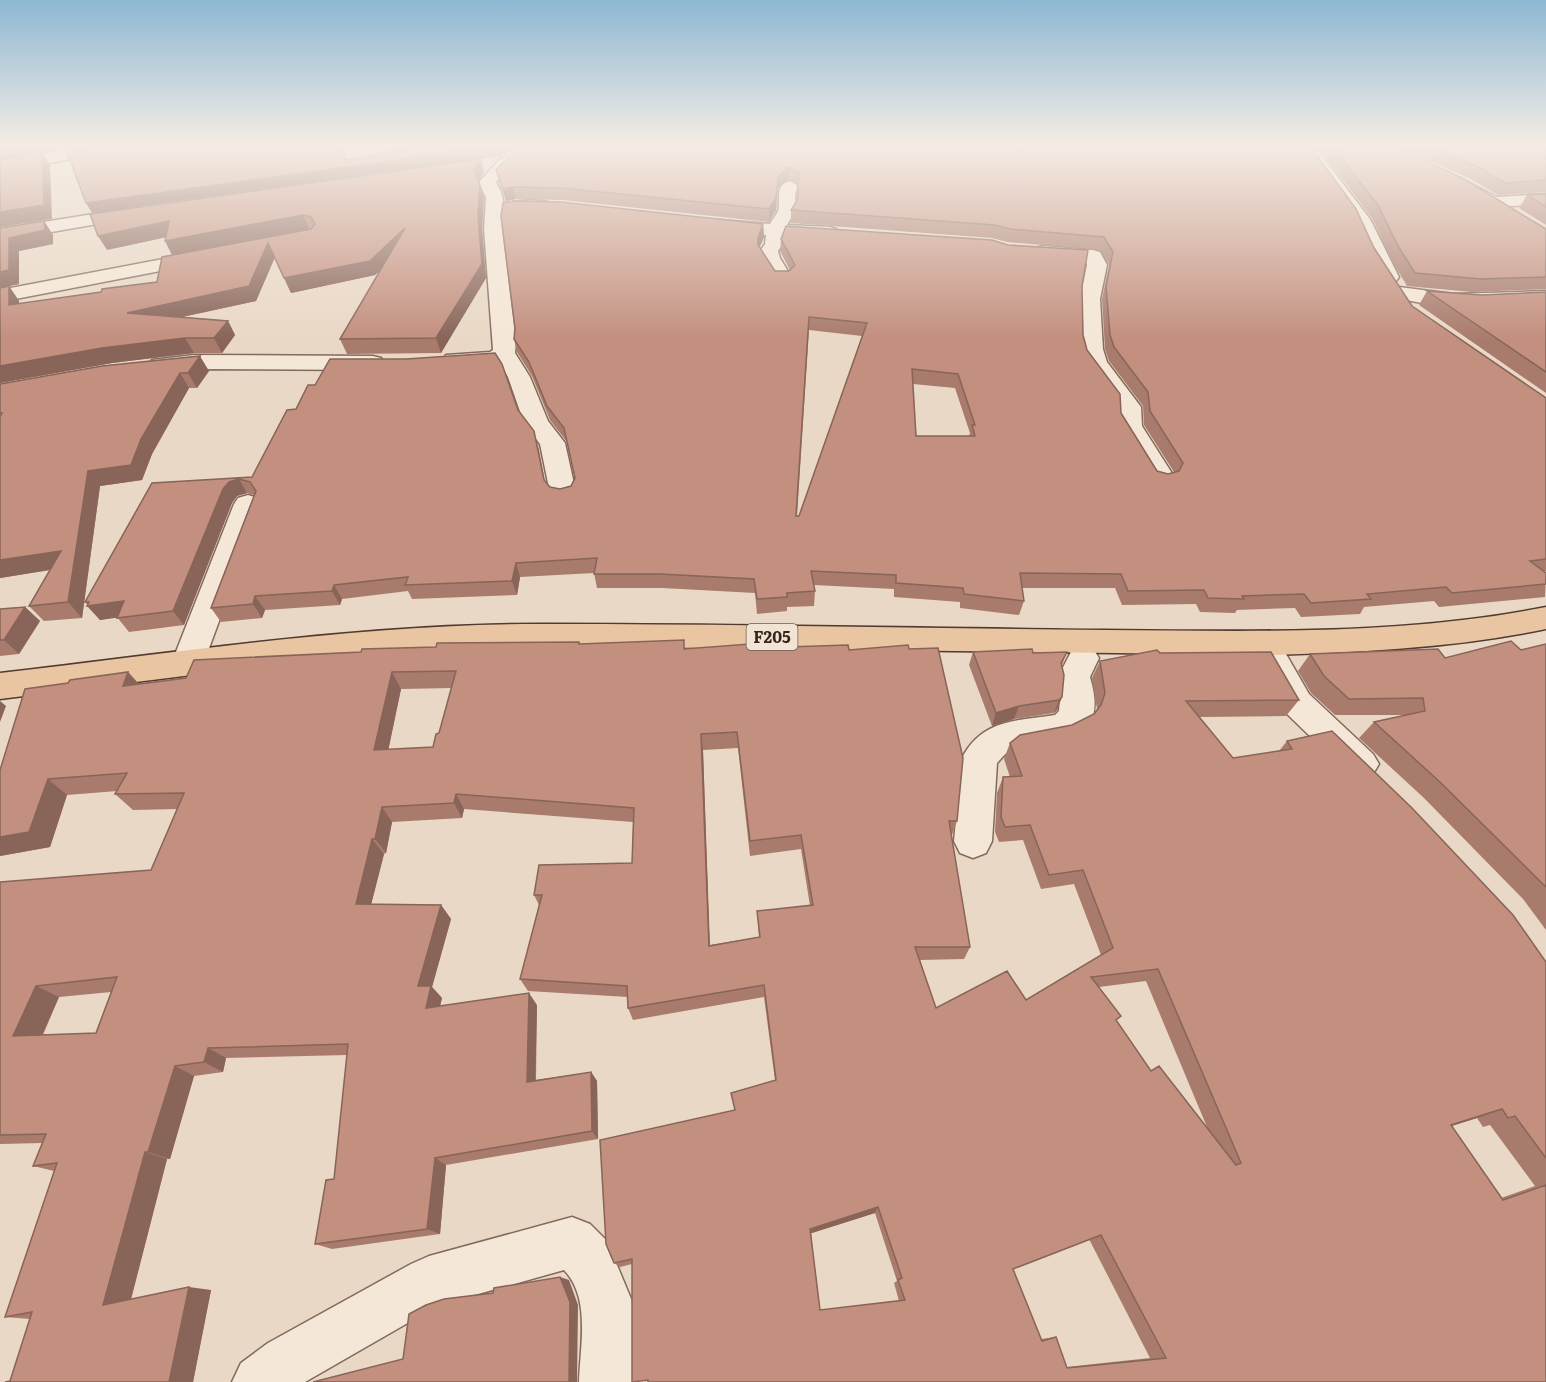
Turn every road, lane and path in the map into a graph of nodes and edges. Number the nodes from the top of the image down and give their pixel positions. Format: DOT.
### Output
graph roads {
  1 [pos="148,210"];
  2 [pos="788,210"];
  3 [pos="1355,210"];
  4 [pos="1507,210"];
  5 [pos="495,211"];
  6 [pos="699,221"];
  7 [pos="1523,221"];
  8 [pos="776,229"];
  9 [pos="850,234"];
  10 [pos="0,235"];
  11 [pos="1029,251"];
  12 [pos="229,253"];
  13 [pos="782,278"];
  14 [pos="1399,292"];
  15 [pos="0,296"];
  16 [pos="1546,297"];
  17 [pos="1412,314"];
  18 [pos="504,353"];
  19 [pos="433,362"];
  20 [pos="399,364"];
  21 [pos="136,369"];
  22 [pos="1162,478"];
  23 [pos="563,494"];
  24 [pos="248,504"];
  25 [pos="1546,618"];
  26 [pos="1546,640"];
  27 [pos="1271,656"];
  28 [pos="1083,658"];
  29 [pos="188,662"];
  30 [pos="12,701"];
  31 [pos="1383,786"];
  32 [pos="973,841"];
  33 [pos="260,1382"];
  34 [pos="607,1382"];
  1 -- 10 [label="street"];
  2 -- 8 [label="street"];
  3 -- 14 [label="street"];
  4 -- 7 [label="street"];
  5 -- 18 [label="street"];
  6 -- 8 [label="street"];
  8 -- 9 [label="street"];
  8 -- 13 [label="street"];
  11 -- 22 [label="street"];
  12 -- 15 [label="street"];
  14 -- 16 [label="street"];
  14 -- 17 [label="street"];
  18 -- 19 [label="street"];
  18 -- 23 [label="street"];
  20 -- 21 [label="street"];
  24 -- 29 [label="street"];
  25 -- 29 [label="main road, F205"];
  26 -- 27 [label="main road, F205"];
  27 -- 28 [label="main road, F205"];
  27 -- 31 [label="street"];
  28 -- 30 [label="main road, F205"];
  28 -- 32 [label="street"];
  29 -- 30 [label="main road, F205"];
  33 -- 34 [label="street"];
}
